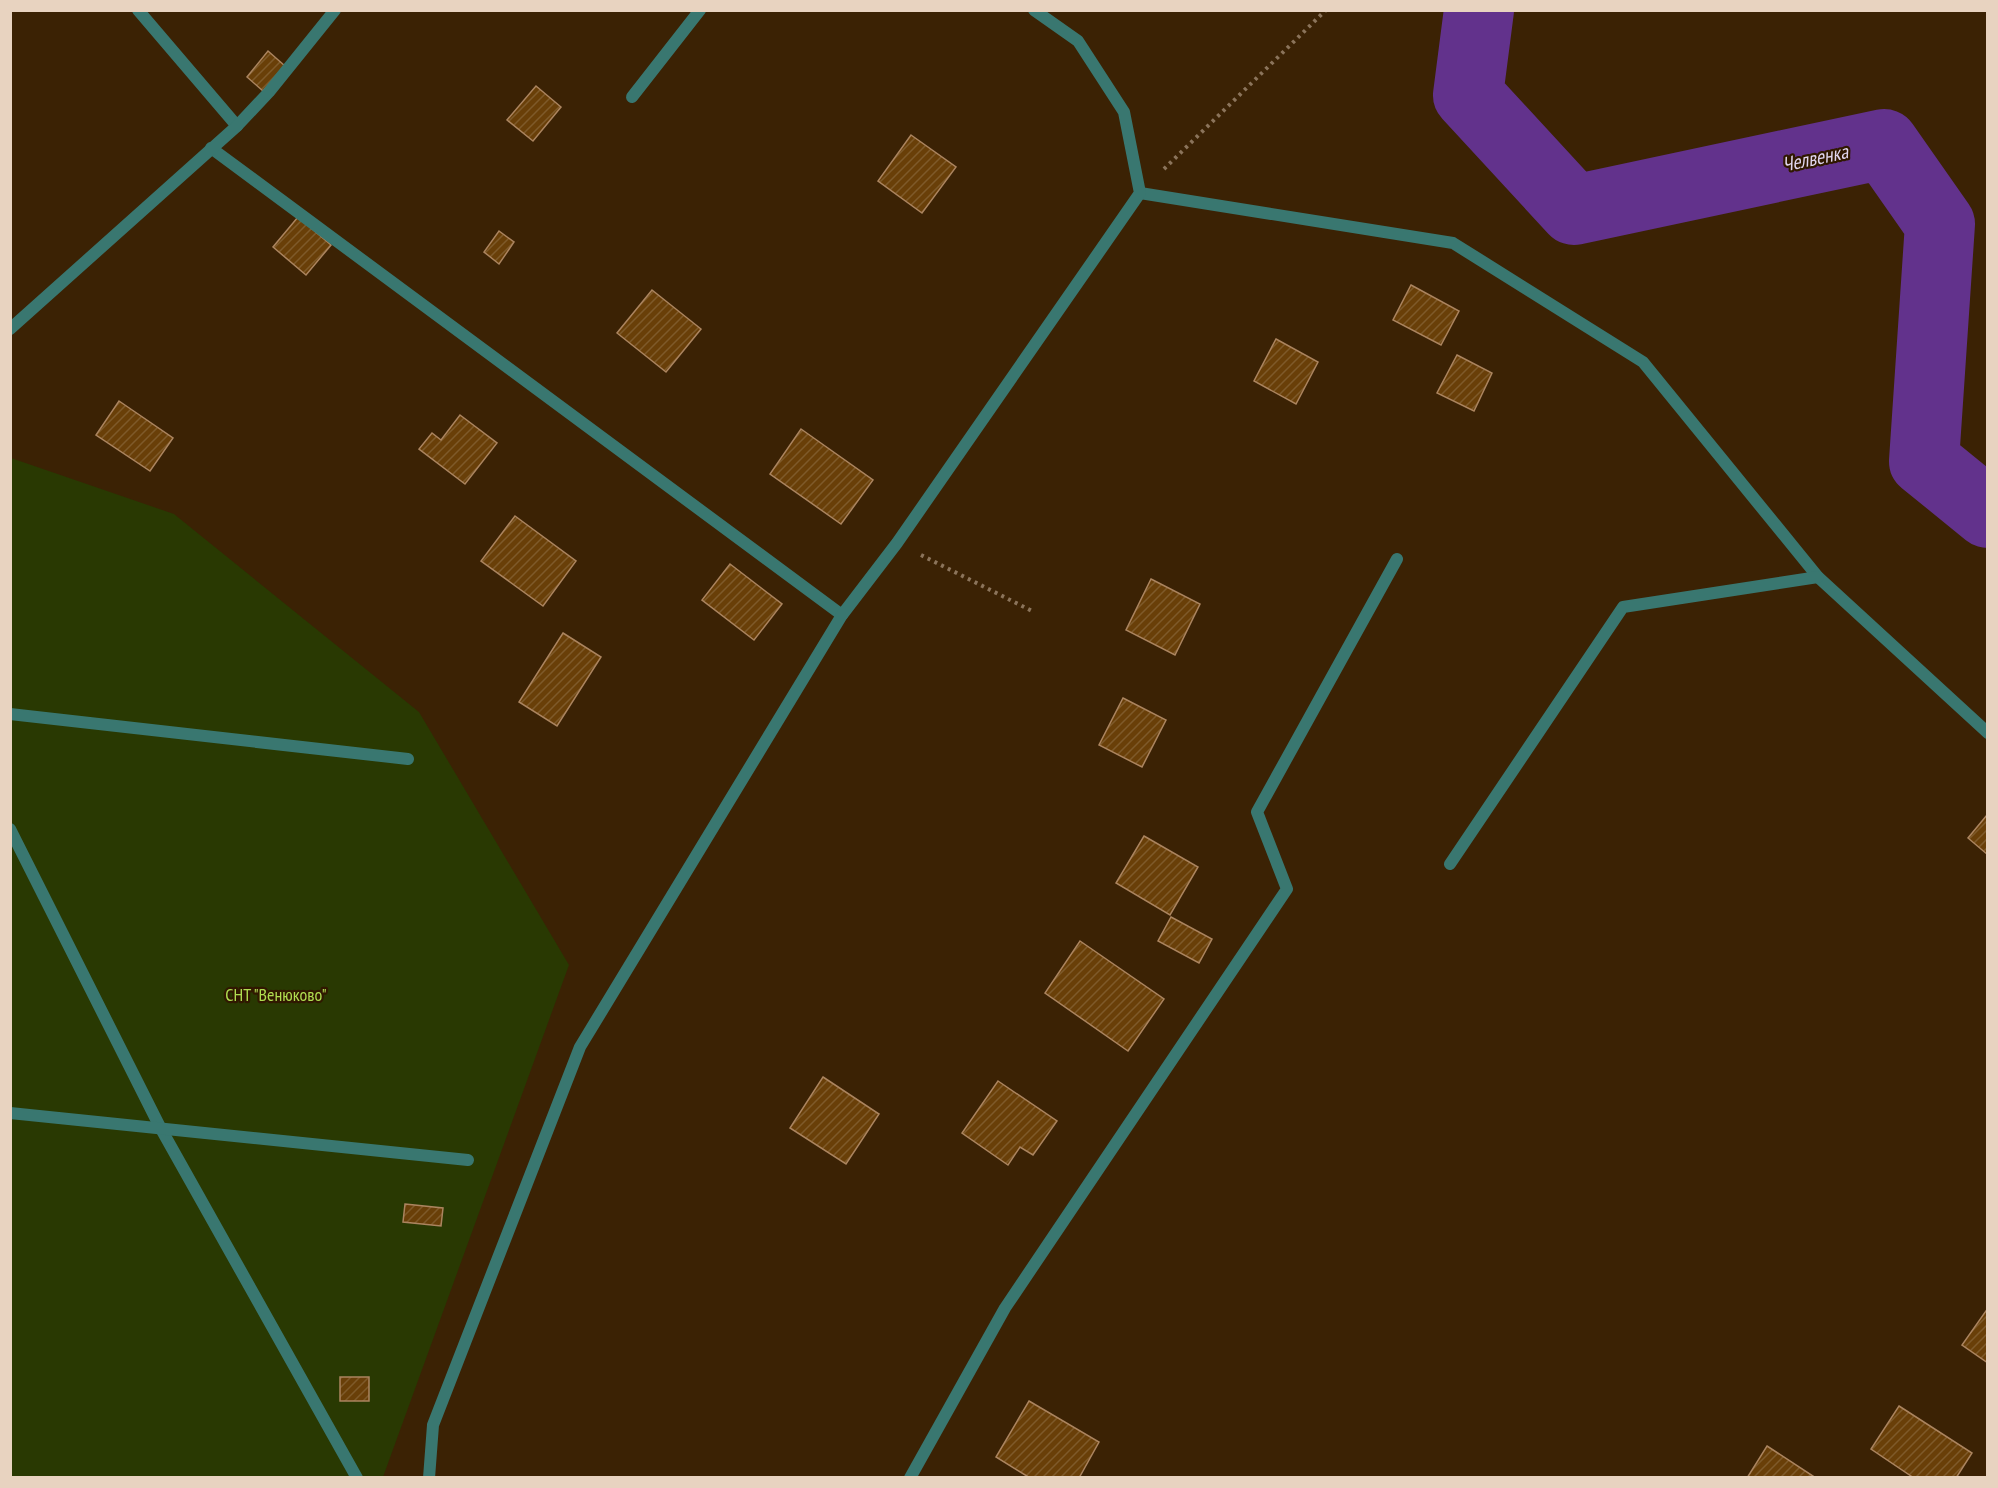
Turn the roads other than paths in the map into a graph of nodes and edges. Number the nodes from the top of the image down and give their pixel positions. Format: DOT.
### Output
graph roads {
  1 [pos="138,10"];
  2 [pos="335,10"];
  3 [pos="700,10"];
  4 [pos="1034,10"];
  5 [pos="632,97"];
  6 [pos="237,126"];
  7 [pos="212,148"];
  8 [pos="1140,193"];
  9 [pos="10,329"];
  10 [pos="1396,559"];
  11 [pos="1818,577"];
  12 [pos="842,615"];
  13 [pos="10,714"];
  14 [pos="1988,733"];
  15 [pos="408,759"];
  16 [pos="10,829"];
  17 [pos="1450,864"];
  18 [pos="10,1113"];
  19 [pos="159,1127"];
  20 [pos="468,1160"];
  21 [pos="357,1478"];
  22 [pos="429,1478"];
  23 [pos="909,1478"];
  1 -- 6 [label="street"];
  2 -- 6 [label="street"];
  3 -- 5 [label="street"];
  4 -- 8 [label="street"];
  6 -- 7 [label="street"];
  7 -- 9 [label="street"];
  7 -- 12 [label="street"];
  8 -- 11 [label="street"];
  8 -- 12 [label="street"];
  10 -- 23 [label="street"];
  11 -- 14 [label="street"];
  11 -- 17 [label="street"];
  12 -- 22 [label="street"];
  13 -- 15 [label="street"];
  16 -- 19 [label="street"];
  18 -- 19 [label="street"];
  19 -- 20 [label="street"];
  19 -- 21 [label="street"];
}
